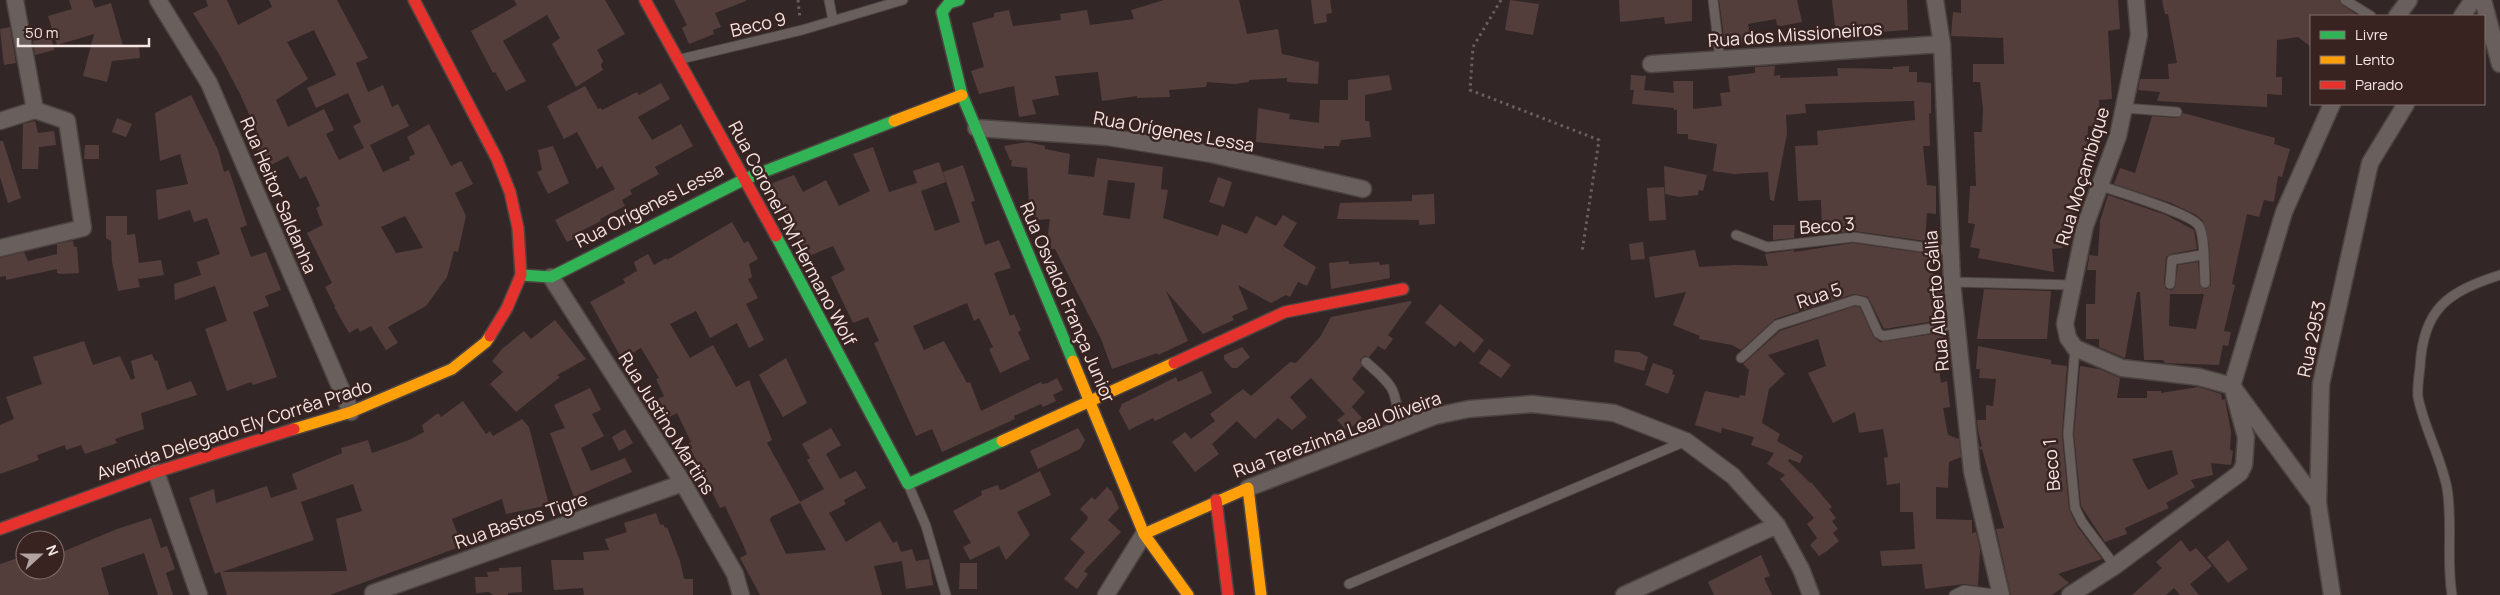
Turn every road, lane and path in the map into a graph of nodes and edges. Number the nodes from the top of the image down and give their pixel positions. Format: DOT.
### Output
graph roads {
  1 [pos="158,0"];
  2 [pos="414,0"];
  3 [pos="645,0"];
  4 [pos="829,0"];
  5 [pos="903,0"];
  6 [pos="959,0"];
  7 [pos="1501,0"];
  8 [pos="1713,0"];
  9 [pos="1935,0"];
  10 [pos="2136,0"];
  11 [pos="2345,0"];
  12 [pos="2409,0"];
  13 [pos="2473,0"];
  14 [pos="2483,0"];
  15 [pos="12,1"];
  16 [pos="2369,15"];
  17 [pos="2398,15"];
  18 [pos="2463,15"];
  19 [pos="833,22"];
  20 [pos="2496,32"];
  21 [pos="1942,44"];
  22 [pos="1720,59"];
  23 [pos="678,60"];
  24 [pos="1651,64"];
  25 [pos="2500,64"];
  26 [pos="962,95"];
  27 [pos="2332,105"];
  28 [pos="2405,105"];
  29 [pos="2124,108"];
  30 [pos="36,110"];
  31 [pos="2177,112"];
  32 [pos="0,121"];
  33 [pos="976,128"];
  34 [pos="745,179"];
  35 [pos="2099,185"];
  36 [pos="1363,188"];
  37 [pos="1736,235"];
  38 [pos="0,248"];
  39 [pos="1950,251"];
  40 [pos="1582,252"];
  41 [pos="2202,255"];
  42 [pos="521,275"];
  43 [pos="2500,275"];
  44 [pos="551,277"];
  45 [pos="1952,282"];
  46 [pos="2205,283"];
  47 [pos="2170,284"];
  48 [pos="2073,285"];
  49 [pos="1403,289"];
  50 [pos="1958,324"];
  51 [pos="2075,348"];
  52 [pos="1741,358"];
  53 [pos="1366,362"];
  54 [pos="2232,386"];
  55 [pos="1090,400"];
  56 [pos="351,412"];
  57 [pos="1399,431"];
  58 [pos="1686,441"];
  59 [pos="156,472"];
  60 [pos="683,483"];
  61 [pos="908,484"];
  62 [pos="1248,488"];
  63 [pos="1216,500"];
  64 [pos="2318,503"];
  65 [pos="1777,525"];
  66 [pos="0,528"];
  67 [pos="1144,534"];
  68 [pos="2114,566"];
  69 [pos="1348,584"];
  70 [pos="373,593"];
  71 [pos="199,595"];
  72 [pos="741,595"];
  73 [pos="946,595"];
  74 [pos="1106,595"];
  75 [pos="1188,595"];
  76 [pos="1228,595"];
  77 [pos="1261,595"];
  78 [pos="1624,595"];
  79 [pos="1811,595"];
  80 [pos="1954,595"];
  81 [pos="2001,595"];
  82 [pos="2070,595"];
  83 [pos="2332,595"];
  84 [pos="2452,595"];
  1 -- 56 [label="street, Rua Heitor Saldanha"];
  2 -- 42 [label="street, Avenida Delegado Ely Corrêa Prado"];
  3 -- 23 [label="street, Rua Coronel PM Hermano Wolf"];
  4 -- 19 [label="lane"];
  5 -- 19 [label="lane, Beco 9"];
  6 -- 26 [label="street, Rua Osvaldo França Junior"];
  7 -- 40 [label="path"];
  8 -- 22 [label="lane"];
  9 -- 21 [label="street, Rua Alberto Gália"];
  10 -- 29 [label="street, Rua Moçambique"];
  11 -- 16 [label="lane"];
  12 -- 17 [label="street"];
  13 -- 18 [label="street"];
  14 -- 20 [label="street"];
  15 -- 30 [label="street"];
  19 -- 23 [label="lane, Beco 9"];
  20 -- 25 [label="street"];
  21 -- 22 [label="street, Rua dos Missioneiros"];
  21 -- 39 [label="street, Rua Alberto Gália"];
  22 -- 24 [label="street, Rua dos Missioneiros"];
  23 -- 34 [label="street, Rua Coronel PM Hermano Wolf"];
  26 -- 33 [label="street, Rua Osvaldo França Junior"];
  26 -- 34 [label="street, Rua Orígenes Lessa"];
  27 -- 54 [label="street"];
  28 -- 64 [label="street, Rua 2953"];
  29 -- 31 [label="lane"];
  29 -- 35 [label="street, Rua Moçambique"];
  30 -- 32 [label="street"];
  30 -- 38 [label="street"];
  33 -- 36 [label="street, Rua Orígenes Lessa"];
  33 -- 55 [label="street, Rua Osvaldo França Junior"];
  34 -- 44 [label="street, Rua Orígenes Lessa"];
  34 -- 61 [label="street, Rua Coronel PM Hermano Wolf"];
  35 -- 41 [label="lane"];
  35 -- 48 [label="street, Rua Moçambique"];
  37 -- 39 [label="lane, Beco 3"];
  39 -- 45 [label="street, Rua Alberto Gália"];
  41 -- 46 [label="lane"];
  41 -- 47 [label="lane"];
  42 -- 44 [label="street"];
  42 -- 56 [label="street, Avenida Delegado Ely Corrêa Prado"];
  43 -- 84 [label="lane"];
  44 -- 60 [label="street, Rua Justino Martins"];
  45 -- 48 [label="lane"];
  45 -- 50 [label="street, Rua Alberto Gália"];
  48 -- 51 [label="street, Rua Moçambique"];
  49 -- 55 [label="street"];
  50 -- 52 [label="lane, Rua 5"];
  50 -- 81 [label="street, Rua Alberto Gália"];
  51 -- 54 [label="street"];
  51 -- 68 [label="lane, Beco 1"];
  53 -- 57 [label="lane"];
  54 -- 64 [label="street"];
  54 -- 68 [label="street"];
  55 -- 61 [label="street"];
  55 -- 67 [label="street, Rua Osvaldo França Junior"];
  56 -- 59 [label="street, Avenida Delegado Ely Corrêa Prado"];
  57 -- 58 [label="street, Rua Terezinha Leal Oliveira"];
  57 -- 62 [label="street, Rua Terezinha Leal Oliveira"];
  58 -- 65 [label="street, Rua Terezinha Leal Oliveira"];
  58 -- 69 [label="lane"];
  59 -- 66 [label="street, Avenida Delegado Ely Corrêa Prado"];
  59 -- 71 [label="street"];
  60 -- 70 [label="street, Rua Bastos Tigre"];
  60 -- 72 [label="street, Rua Justino Martins"];
  61 -- 73 [label="lane"];
  62 -- 63 [label="street, Rua Terezinha Leal Oliveira"];
  62 -- 77 [label="street"];
  63 -- 67 [label="street, Rua Terezinha Leal Oliveira"];
  63 -- 76 [label="street"];
  64 -- 83 [label="street, Rua 2953"];
  65 -- 78 [label="street"];
  65 -- 79 [label="street, Rua Terezinha Leal Oliveira"];
  67 -- 74 [label="street"];
  67 -- 75 [label="street, Rua Osvaldo França Junior"];
  68 -- 82 [label="street"];
  80 -- 81 [label="lane"];
}
